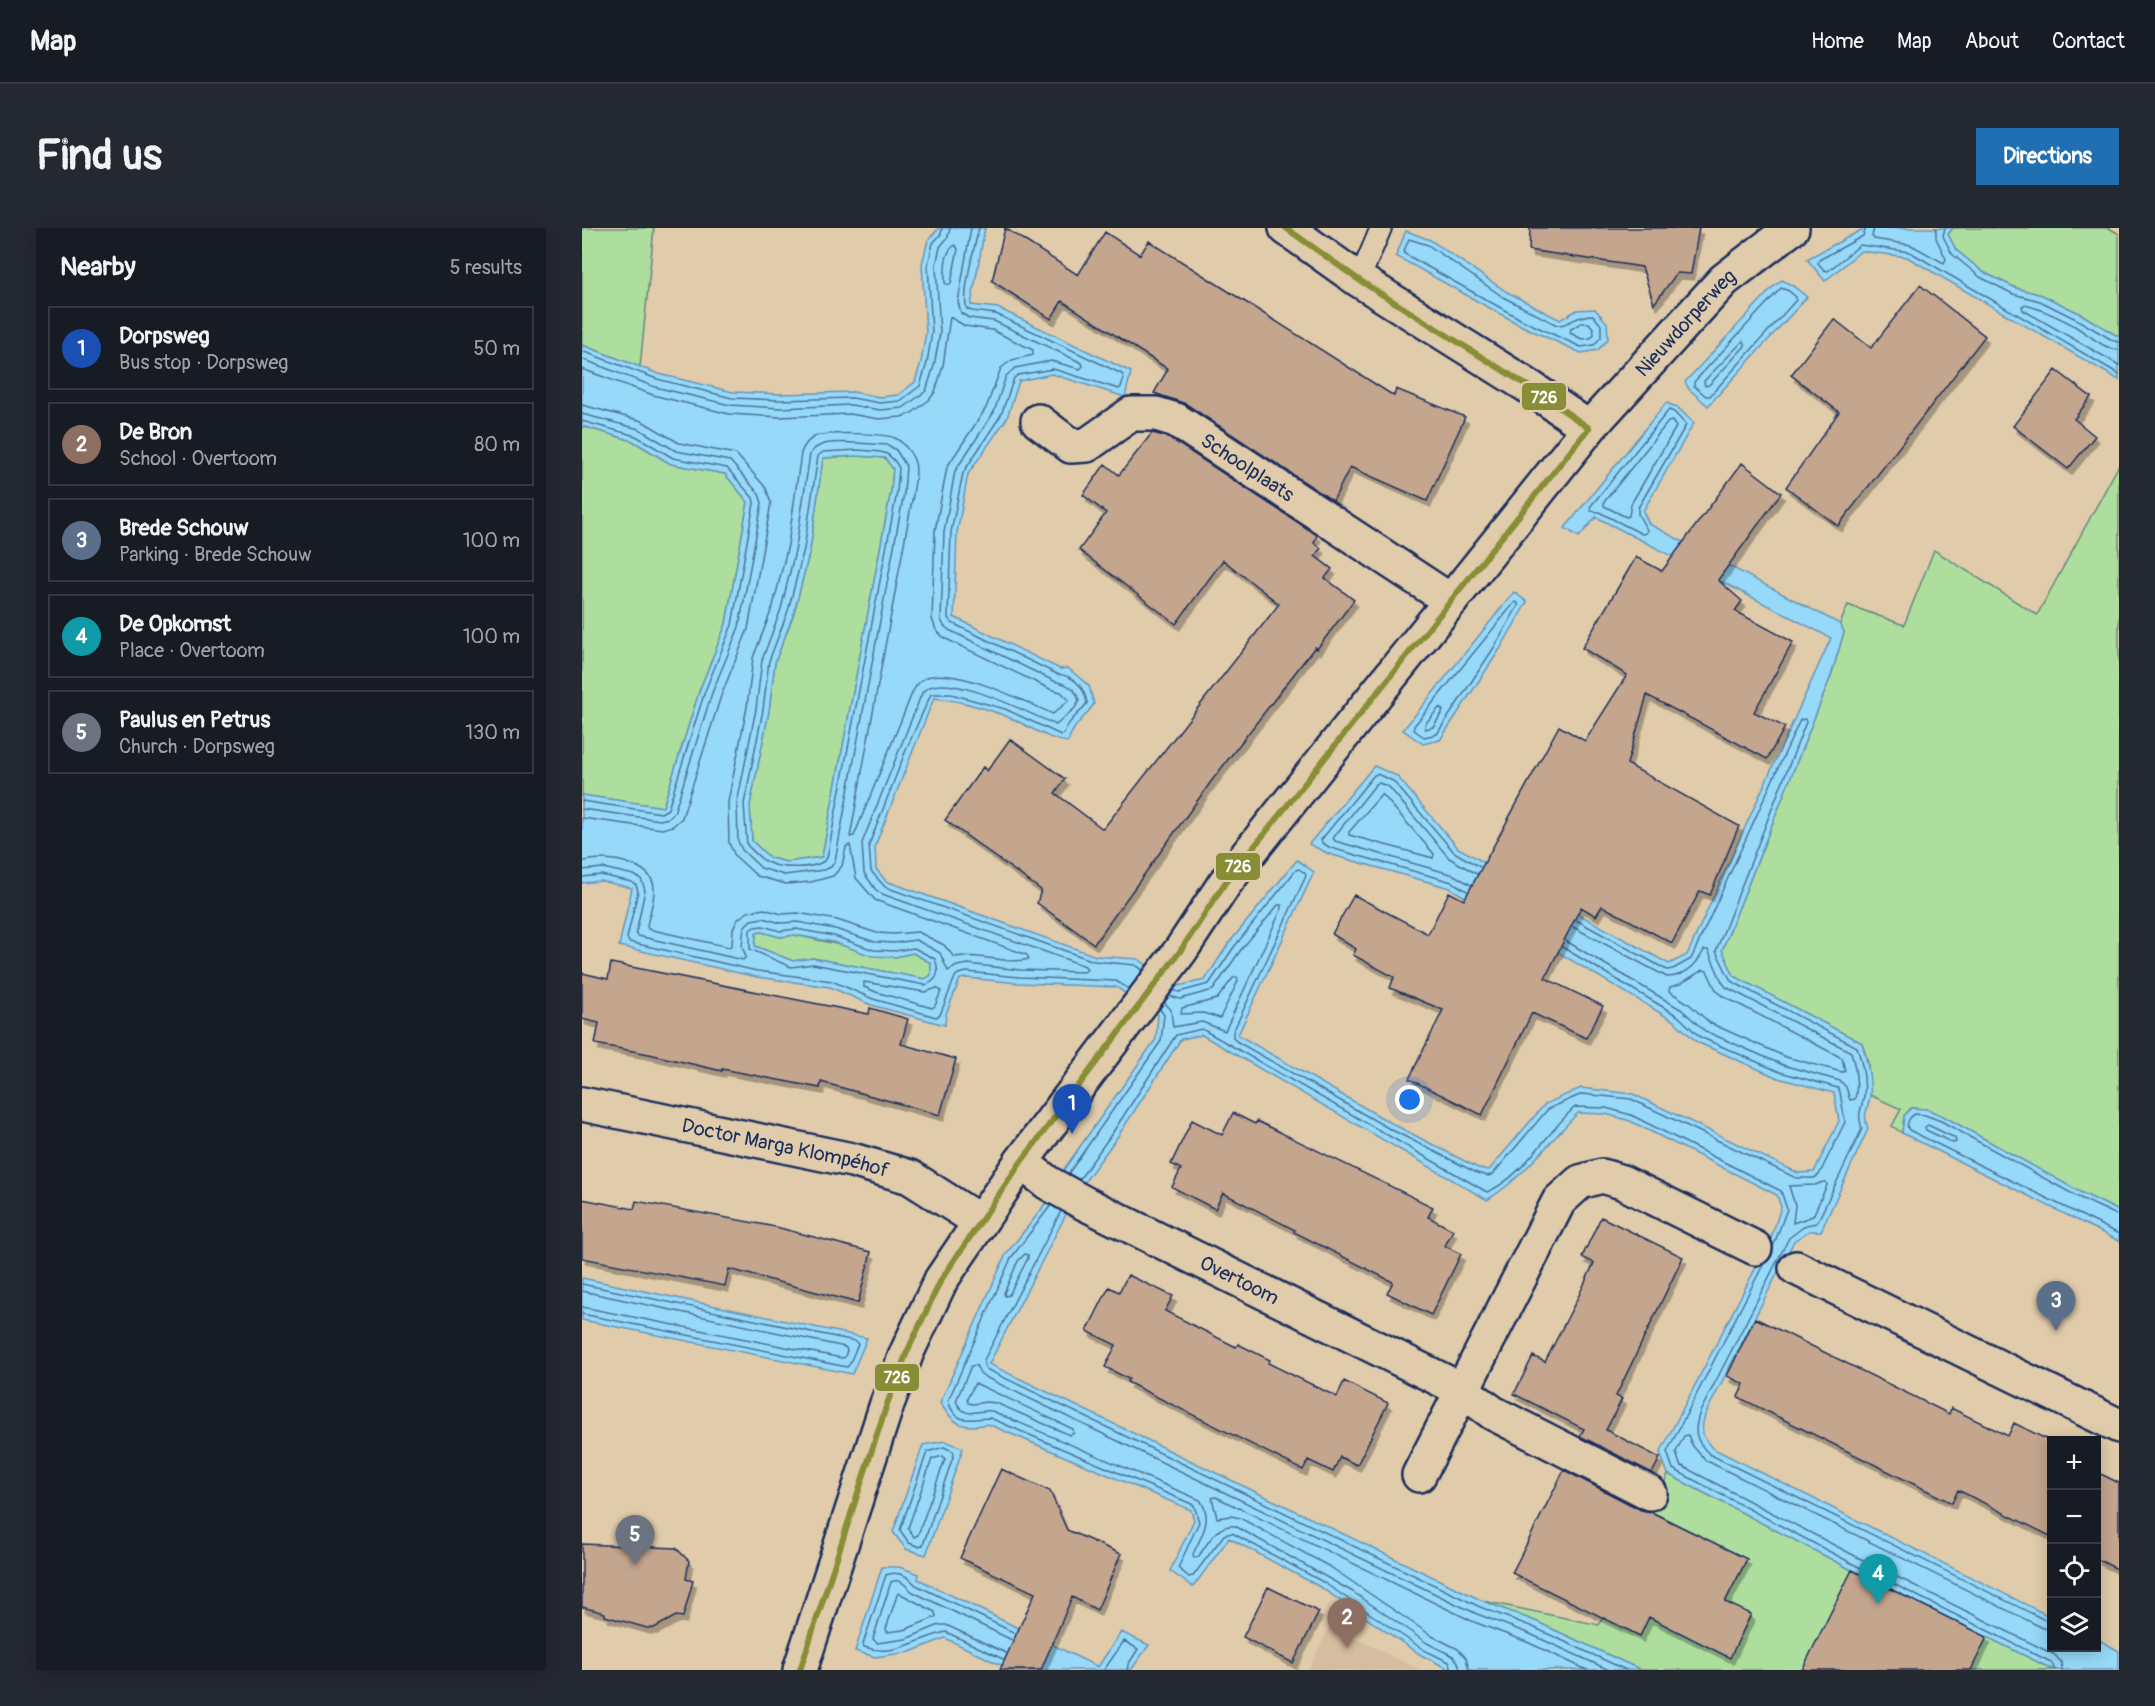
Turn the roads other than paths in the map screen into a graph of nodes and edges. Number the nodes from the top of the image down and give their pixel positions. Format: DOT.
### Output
graph roads {
  1 [pos="1286,228"];
  2 [pos="1381,228"];
  3 [pos="1792,228"];
  4 [pos="1359,280"];
  5 [pos="1038,421"];
  6 [pos="1589,428"];
  7 [pos="1451,601"];
  8 [pos="582,1104"];
  9 [pos="1021,1162"];
  10 [pos="980,1221"];
  11 [pos="1755,1248"];
  12 [pos="1796,1268"];
  13 [pos="1462,1390"];
  14 [pos="2119,1426"];
  15 [pos="1419,1475"];
  16 [pos="1650,1493"];
  17 [pos="800,1670"];
  1 -- 4 [label="street"];
  2 -- 4 [label="lane"];
  3 -- 6 [label="street, Nieuwdorperweg"];
  4 -- 6 [label="street"];
  5 -- 7 [label="street, Schoolplaats"];
  6 -- 7 [label="street, Nieuwdorperweg"];
  7 -- 9 [label="street, Nieuwdorperweg"];
  8 -- 10 [label="street, Doctor Marga Klompéhof"];
  9 -- 10 [label="street, Nieuwdorperweg"];
  9 -- 13 [label="street, Overtoom"];
  10 -- 17 [label="street, Nieuwdorperweg"];
  11 -- 13 [label="street"];
  12 -- 14 [label="street"];
  13 -- 15 [label="street"];
  13 -- 16 [label="street, Overtoom"];
}
